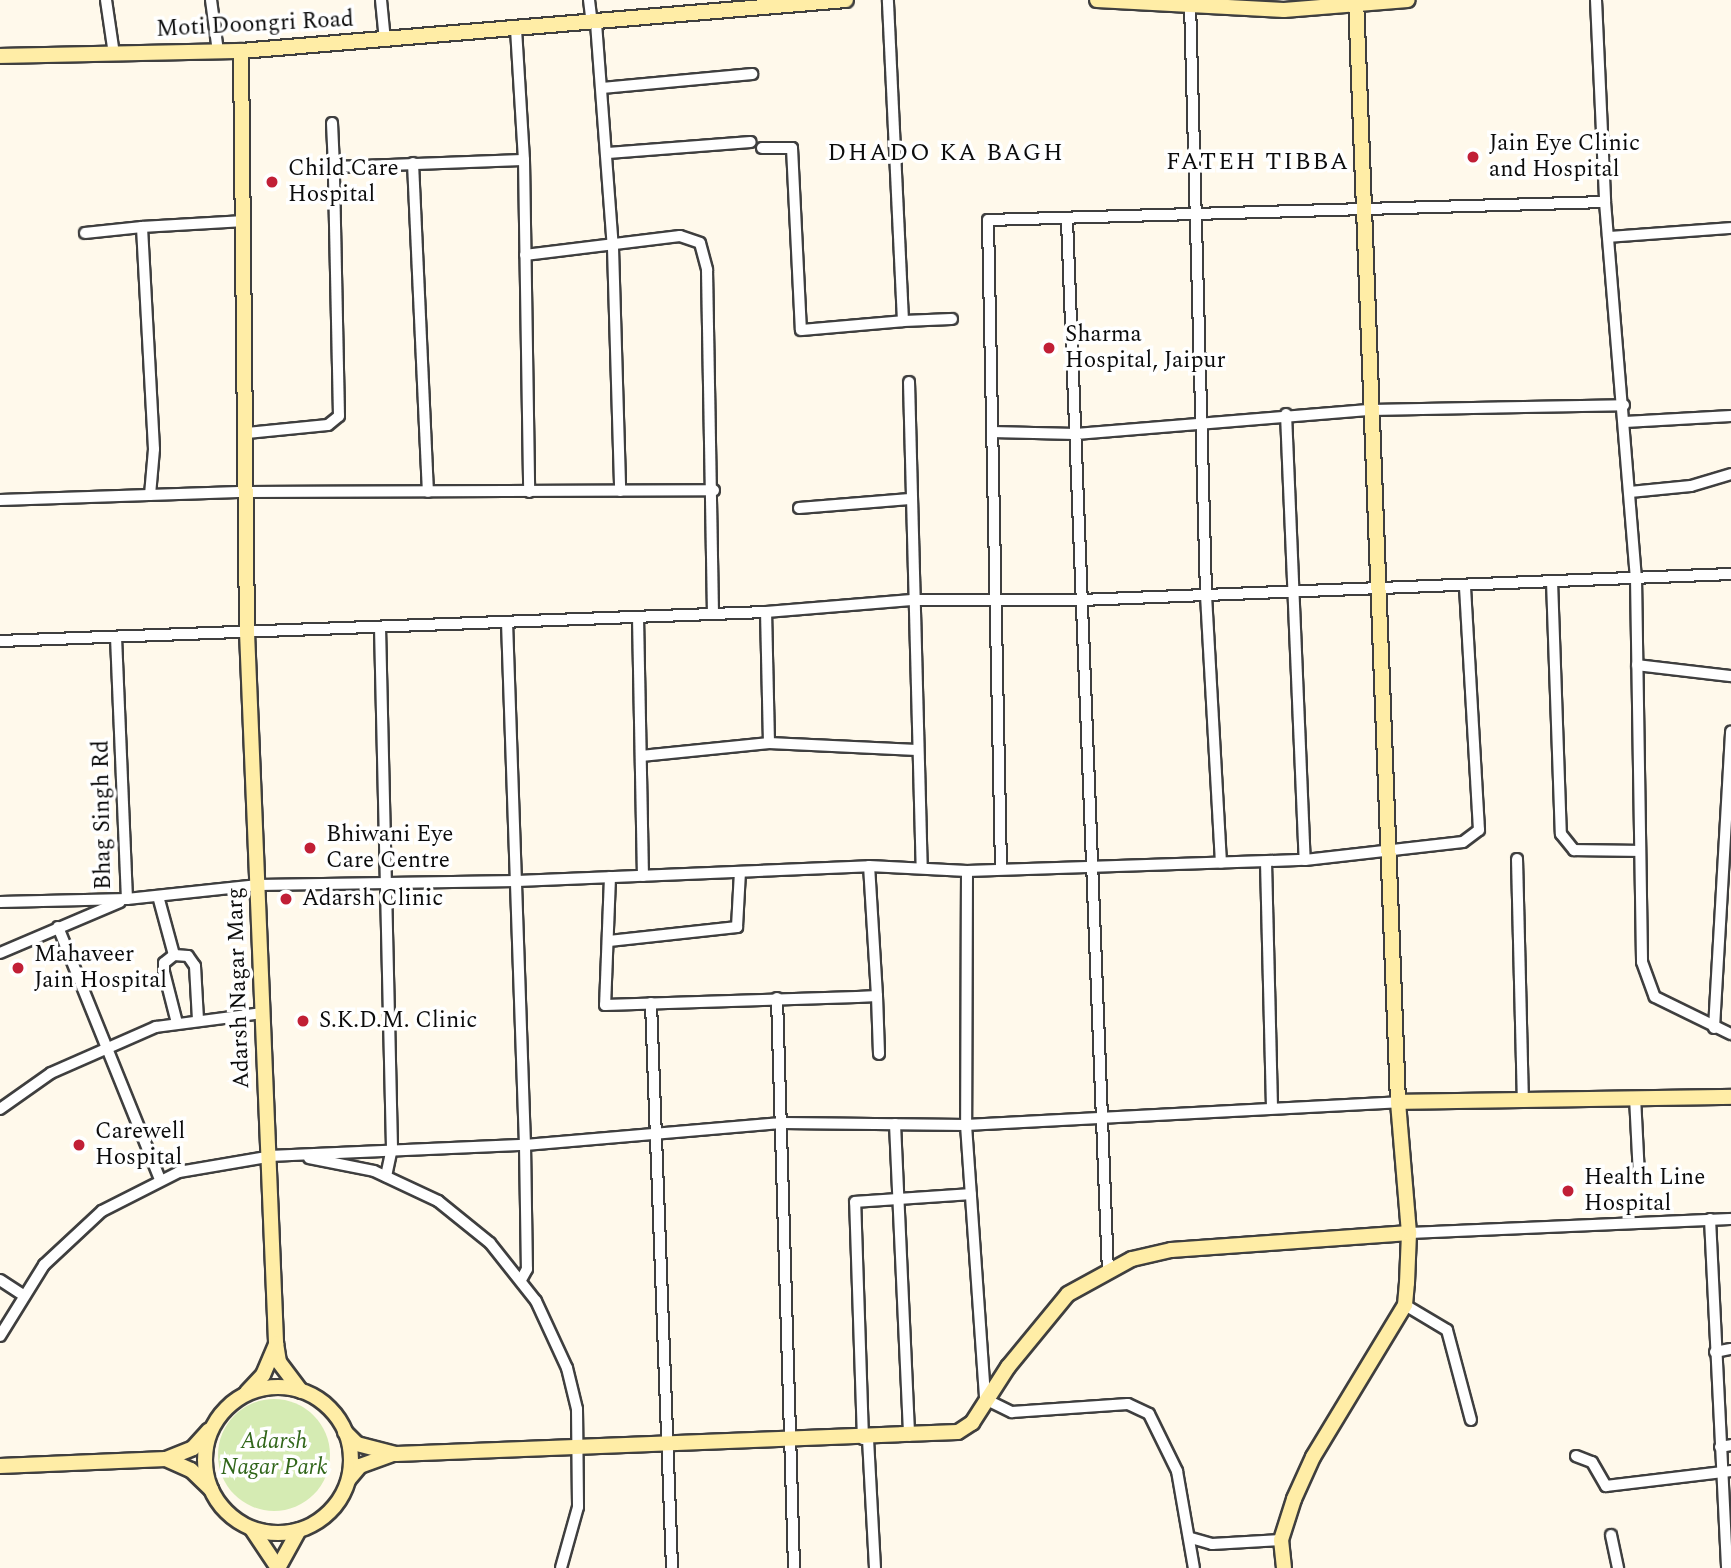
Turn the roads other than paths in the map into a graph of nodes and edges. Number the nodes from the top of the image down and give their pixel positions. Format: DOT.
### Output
graph roads {
  1 [pos="106,0"];
  2 [pos="211,0"];
  3 [pos="381,0"];
  4 [pos="589,0"];
  5 [pos="846,0"];
  6 [pos="888,0"];
  7 [pos="1097,0"];
  8 [pos="1408,0"];
  9 [pos="1596,0"];
  10 [pos="823,1"];
  11 [pos="1142,1"];
  12 [pos="1190,2"];
  13 [pos="756,3"];
  14 [pos="1260,3"];
  15 [pos="1357,3"];
  16 [pos="1284,5"];
  17 [pos="698,6"];
  18 [pos="594,23"];
  19 [pos="516,29"];
  20 [pos="385,41"];
  21 [pos="241,51"];
  22 [pos="218,52"];
  23 [pos="114,54"];
  24 [pos="0,56"];
  25 [pos="752,74"];
  26 [pos="602,88"];
  27 [pos="331,123"];
  28 [pos="751,142"];
  29 [pos="762,148"];
  30 [pos="608,153"];
  31 [pos="524,160"];
  32 [pos="413,163"];
  33 [pos="334,167"];
  34 [pos="1605,202"];
  35 [pos="1365,210"];
  36 [pos="1196,217"];
  37 [pos="1067,220"];
  38 [pos="244,221"];
  39 [pos="142,227"];
  40 [pos="1731,228"];
  41 [pos="85,233"];
  42 [pos="1608,237"];
  43 [pos="613,248"];
  44 [pos="525,256"];
  45 [pos="952,319"];
  46 [pos="902,321"];
  47 [pos="909,382"];
  48 [pos="1624,405"];
  49 [pos="1371,410"];
  50 [pos="1286,414"];
  51 [pos="1731,416"];
  52 [pos="1201,422"];
  53 [pos="1625,422"];
  54 [pos="992,432"];
  55 [pos="247,433"];
  56 [pos="1076,434"];
  57 [pos="1731,474"];
  58 [pos="715,490"];
  59 [pos="620,491"];
  60 [pos="246,492"];
  61 [pos="428,492"];
  62 [pos="529,492"];
  63 [pos="1630,492"];
  64 [pos="150,495"];
  65 [pos="910,499"];
  66 [pos="0,500"];
  67 [pos="799,508"];
  68 [pos="1731,574"];
  69 [pos="1636,578"];
  70 [pos="1552,581"];
  71 [pos="1465,585"];
  72 [pos="1376,589"];
  73 [pos="1290,592"];
  74 [pos="1206,595"];
  75 [pos="912,600"];
  76 [pos="1081,600"];
  77 [pos="997,602"];
  78 [pos="766,612"];
  79 [pos="713,614"];
  80 [pos="638,617"];
  81 [pos="506,622"];
  82 [pos="380,627"];
  83 [pos="247,632"];
  84 [pos="116,637"];
  85 [pos="0,641"];
  86 [pos="1637,665"];
  87 [pos="1731,676"];
  88 [pos="1731,732"];
  89 [pos="769,743"];
  90 [pos="917,750"];
  91 [pos="641,756"];
  92 [pos="1388,851"];
  93 [pos="1640,851"];
  94 [pos="1517,859"];
  95 [pos="1306,860"];
  96 [pos="1266,862"];
  97 [pos="1221,863"];
  98 [pos="869,866"];
  99 [pos="922,867"];
  100 [pos="1002,869"];
  101 [pos="1091,869"];
  102 [pos="967,871"];
  103 [pos="740,872"];
  104 [pos="643,876"];
  105 [pos="610,877"];
  106 [pos="517,881"];
  107 [pos="387,883"];
  108 [pos="258,885"];
  109 [pos="158,896"];
  110 [pos="127,899"];
  111 [pos="0,902"];
  112 [pos="58,927"];
  113 [pos="609,942"];
  114 [pos="0,953"];
  115 [pos="174,955"];
  116 [pos="877,996"];
  117 [pos="777,998"];
  118 [pos="651,1003"];
  119 [pos="263,1013"];
  120 [pos="198,1019"];
  121 [pos="177,1023"];
  122 [pos="1714,1028"];
  123 [pos="1731,1034"];
  124 [pos="107,1048"];
  125 [pos="879,1054"];
  126 [pos="1523,1097"];
  127 [pos="1635,1097"];
  128 [pos="1731,1097"];
  129 [pos="1398,1101"];
  130 [pos="1272,1108"];
  131 [pos="0,1109"];
  132 [pos="1101,1116"];
  133 [pos="783,1123"];
  134 [pos="895,1124"];
  135 [pos="966,1125"];
  136 [pos="654,1136"];
  137 [pos="525,1145"];
  138 [pos="392,1148"];
  139 [pos="269,1156"];
  140 [pos="386,1176"];
  141 [pos="1639,1177"];
  142 [pos="160,1180"];
  143 [pos="971,1194"];
  144 [pos="898,1198"];
  145 [pos="1710,1219"];
  146 [pos="1731,1219"];
  147 [pos="1409,1233"];
  148 [pos="1108,1273"];
  149 [pos="0,1280"];
  150 [pos="521,1280"];
  151 [pos="23,1295"];
  152 [pos="1405,1305"];
  153 [pos="0,1336"];
  154 [pos="276,1343"];
  155 [pos="1731,1349"];
  156 [pos="1715,1352"];
  157 [pos="301,1391"];
  158 [pos="242,1396"];
  159 [pos="985,1399"];
  160 [pos="1472,1420"];
  161 [pos="216,1422"];
  162 [pos="345,1432"];
  163 [pos="909,1436"];
  164 [pos="865,1440"];
  165 [pos="788,1442"];
  166 [pos="667,1446"];
  167 [pos="1726,1446"];
  168 [pos="580,1448"];
  169 [pos="396,1454"];
  170 [pos="1576,1456"];
  171 [pos="166,1459"];
  172 [pos="0,1466"];
  173 [pos="1731,1471"];
  174 [pos="1720,1472"];
  175 [pos="348,1480"];
  176 [pos="212,1490"];
  177 [pos="251,1528"];
  178 [pos="299,1530"];
  179 [pos="1611,1535"];
  180 [pos="1191,1538"];
  181 [pos="1281,1541"];
  182 [pos="1728,1566"];
  183 [pos="561,1568"];
  184 [pos="672,1568"];
  185 [pos="794,1568"];
  186 [pos="875,1568"];
  187 [pos="1194,1568"];
  188 [pos="1284,1568"];
  189 [pos="1618,1568"];
  1 -- 23 [label="street"];
  2 -- 22 [label="street"];
  3 -- 20 [label="street"];
  4 -- 18 [label="street"];
  5 -- 10 [label="street, Moti Doongri Road"];
  6 -- 46 [label="street"];
  7 -- 11 [label="street"];
  8 -- 15 [label="street"];
  9 -- 34 [label="street"];
  10 -- 13 [label="street, Moti Doongri Road"];
  11 -- 12 [label="street"];
  12 -- 14 [label="street"];
  12 -- 36 [label="street"];
  13 -- 17 [label="street, Moti Doongri Road"];
  14 -- 16 [label="street"];
  15 -- 16 [label="street"];
  15 -- 35 [label="street"];
  17 -- 18 [label="street, Moti Doongri Road"];
  18 -- 19 [label="street, Moti Doongri Road"];
  18 -- 26 [label="street"];
  19 -- 20 [label="street, Moti Doongri Road"];
  19 -- 31 [label="street"];
  20 -- 21 [label="street, Moti Doongri Road"];
  21 -- 22 [label="street, Moti Doongri Road"];
  21 -- 38 [label="street, Adarsh Nagar Marg"];
  22 -- 23 [label="street, Moti Doongri Road"];
  23 -- 24 [label="street, Moti Doongri Road"];
  25 -- 26 [label="street"];
  26 -- 30 [label="street"];
  27 -- 33 [label="street"];
  28 -- 30 [label="street"];
  29 -- 46 [label="street"];
  30 -- 43 [label="street"];
  31 -- 32 [label="street"];
  31 -- 44 [label="street"];
  32 -- 33 [label="street"];
  32 -- 61 [label="street"];
  33 -- 55 [label="street"];
  34 -- 35 [label="street"];
  34 -- 42 [label="street"];
  35 -- 36 [label="street"];
  35 -- 49 [label="street"];
  36 -- 37 [label="street"];
  36 -- 52 [label="street"];
  37 -- 54 [label="street"];
  37 -- 56 [label="street"];
  38 -- 39 [label="street"];
  38 -- 55 [label="street, Adarsh Nagar Marg"];
  39 -- 41 [label="street"];
  39 -- 64 [label="street"];
  40 -- 42 [label="street"];
  42 -- 48 [label="street"];
  43 -- 44 [label="street"];
  43 -- 58 [label="street"];
  43 -- 59 [label="street"];
  44 -- 62 [label="street"];
  45 -- 46 [label="street"];
  47 -- 65 [label="street"];
  48 -- 49 [label="street"];
  48 -- 53 [label="street"];
  49 -- 50 [label="street"];
  49 -- 72 [label="street"];
  50 -- 52 [label="street"];
  50 -- 73 [label="street"];
  51 -- 53 [label="street"];
  52 -- 56 [label="street"];
  52 -- 74 [label="street"];
  53 -- 63 [label="street"];
  54 -- 56 [label="street"];
  54 -- 77 [label="street"];
  55 -- 60 [label="street, Adarsh Nagar Marg"];
  56 -- 76 [label="street"];
  57 -- 63 [label="street"];
  58 -- 59 [label="street"];
  58 -- 79 [label="street"];
  59 -- 62 [label="street"];
  60 -- 61 [label="street"];
  60 -- 64 [label="street"];
  60 -- 83 [label="street, Adarsh Nagar Marg"];
  61 -- 62 [label="street"];
  63 -- 69 [label="street"];
  64 -- 66 [label="street"];
  65 -- 67 [label="street"];
  65 -- 75 [label="street"];
  68 -- 69 [label="street"];
  69 -- 70 [label="street"];
  69 -- 86 [label="street"];
  70 -- 71 [label="street"];
  70 -- 93 [label="street"];
  71 -- 72 [label="street"];
  71 -- 92 [label="street"];
  72 -- 73 [label="street"];
  72 -- 92 [label="street"];
  73 -- 74 [label="street"];
  73 -- 95 [label="street"];
  74 -- 76 [label="street"];
  74 -- 97 [label="street"];
  75 -- 77 [label="street"];
  75 -- 78 [label="street"];
  75 -- 90 [label="street"];
  76 -- 77 [label="street"];
  76 -- 101 [label="street"];
  77 -- 100 [label="street"];
  78 -- 79 [label="street"];
  78 -- 89 [label="street"];
  79 -- 80 [label="street"];
  80 -- 81 [label="street"];
  80 -- 91 [label="street"];
  81 -- 82 [label="street"];
  81 -- 106 [label="street"];
  82 -- 83 [label="street"];
  82 -- 107 [label="street"];
  83 -- 84 [label="street"];
  83 -- 108 [label="street, Adarsh Nagar Marg"];
  84 -- 85 [label="street"];
  84 -- 110 [label="street, Bhag Singh Rd"];
  86 -- 87 [label="street"];
  86 -- 93 [label="street"];
  88 -- 122 [label="street"];
  89 -- 90 [label="street"];
  89 -- 91 [label="street"];
  90 -- 99 [label="street"];
  91 -- 104 [label="street"];
  92 -- 95 [label="street"];
  92 -- 129 [label="street"];
  93 -- 122 [label="street"];
  94 -- 126 [label="street"];
  95 -- 96 [label="street"];
  96 -- 97 [label="street"];
  96 -- 130 [label="street"];
  97 -- 101 [label="street"];
  98 -- 99 [label="street"];
  98 -- 103 [label="street"];
  98 -- 116 [label="street"];
  99 -- 102 [label="street"];
  100 -- 101 [label="street"];
  100 -- 102 [label="street"];
  101 -- 132 [label="street"];
  102 -- 135 [label="street"];
  103 -- 104 [label="street"];
  103 -- 113 [label="street"];
  104 -- 105 [label="street"];
  105 -- 106 [label="street"];
  105 -- 113 [label="street"];
  106 -- 107 [label="street"];
  106 -- 137 [label="street"];
  107 -- 108 [label="street"];
  107 -- 138 [label="street"];
  108 -- 109 [label="street"];
  108 -- 119 [label="street, Adarsh Nagar Marg"];
  109 -- 110 [label="street"];
  109 -- 115 [label="street"];
  110 -- 111 [label="street"];
  110 -- 112 [label="street, Bhag Singh Rd"];
  112 -- 114 [label="street, Bhag Singh Rd"];
  112 -- 124 [label="street"];
  113 -- 118 [label="street"];
  115 -- 120 [label="street"];
  115 -- 121 [label="street"];
  116 -- 117 [label="street"];
  116 -- 125 [label="street"];
  117 -- 118 [label="street"];
  117 -- 133 [label="street"];
  118 -- 136 [label="street"];
  119 -- 120 [label="street"];
  119 -- 139 [label="street, Adarsh Nagar Marg"];
  120 -- 121 [label="street"];
  121 -- 124 [label="street"];
  122 -- 123 [label="street"];
  124 -- 131 [label="street"];
  124 -- 142 [label="street"];
  126 -- 127 [label="street"];
  126 -- 129 [label="street"];
  127 -- 128 [label="street"];
  127 -- 141 [label="street"];
  129 -- 130 [label="street"];
  129 -- 147 [label="street"];
  130 -- 132 [label="street"];
  132 -- 135 [label="street"];
  132 -- 148 [label="street"];
  133 -- 134 [label="street"];
  133 -- 136 [label="street"];
  133 -- 165 [label="street"];
  134 -- 135 [label="street"];
  134 -- 144 [label="street"];
  135 -- 143 [label="street"];
  136 -- 137 [label="street"];
  136 -- 166 [label="street"];
  137 -- 138 [label="street"];
  137 -- 150 [label="street"];
  138 -- 139 [label="street"];
  138 -- 140 [label="street"];
  139 -- 140 [label="street"];
  139 -- 142 [label="street"];
  139 -- 154 [label="street, Adarsh Nagar Marg"];
  140 -- 150 [label="street"];
  142 -- 151 [label="street"];
  143 -- 144 [label="street"];
  143 -- 159 [label="street"];
  144 -- 163 [label="street"];
  144 -- 164 [label="street"];
  145 -- 146 [label="street"];
  145 -- 147 [label="street"];
  145 -- 156 [label="street"];
  147 -- 148 [label="street"];
  147 -- 152 [label="street"];
  148 -- 159 [label="street"];
  149 -- 151 [label="street"];
  150 -- 168 [label="street"];
  151 -- 153 [label="street"];
  152 -- 160 [label="street"];
  152 -- 181 [label="street"];
  154 -- 157 [label="street"];
  154 -- 158 [label="street"];
  155 -- 156 [label="street"];
  156 -- 167 [label="street"];
  157 -- 158 [label="street"];
  157 -- 162 [label="street"];
  158 -- 161 [label="street"];
  159 -- 163 [label="street"];
  159 -- 180 [label="street"];
  161 -- 171 [label="street"];
  161 -- 176 [label="street"];
  162 -- 169 [label="street"];
  162 -- 175 [label="street"];
  163 -- 164 [label="street"];
  164 -- 165 [label="street"];
  164 -- 186 [label="street"];
  165 -- 166 [label="street"];
  165 -- 185 [label="street"];
  166 -- 168 [label="street"];
  166 -- 184 [label="street"];
  167 -- 174 [label="street"];
  168 -- 169 [label="street"];
  168 -- 183 [label="street"];
  169 -- 175 [label="street"];
  170 -- 174 [label="street"];
  171 -- 172 [label="street"];
  171 -- 176 [label="street"];
  173 -- 174 [label="street"];
  174 -- 182 [label="street"];
  175 -- 178 [label="street"];
  176 -- 177 [label="street"];
  177 -- 178 [label="street"];
  177 -- 178 [label="street"];
  179 -- 189 [label="street"];
  180 -- 181 [label="street"];
  180 -- 187 [label="street"];
  181 -- 188 [label="street"];
}
